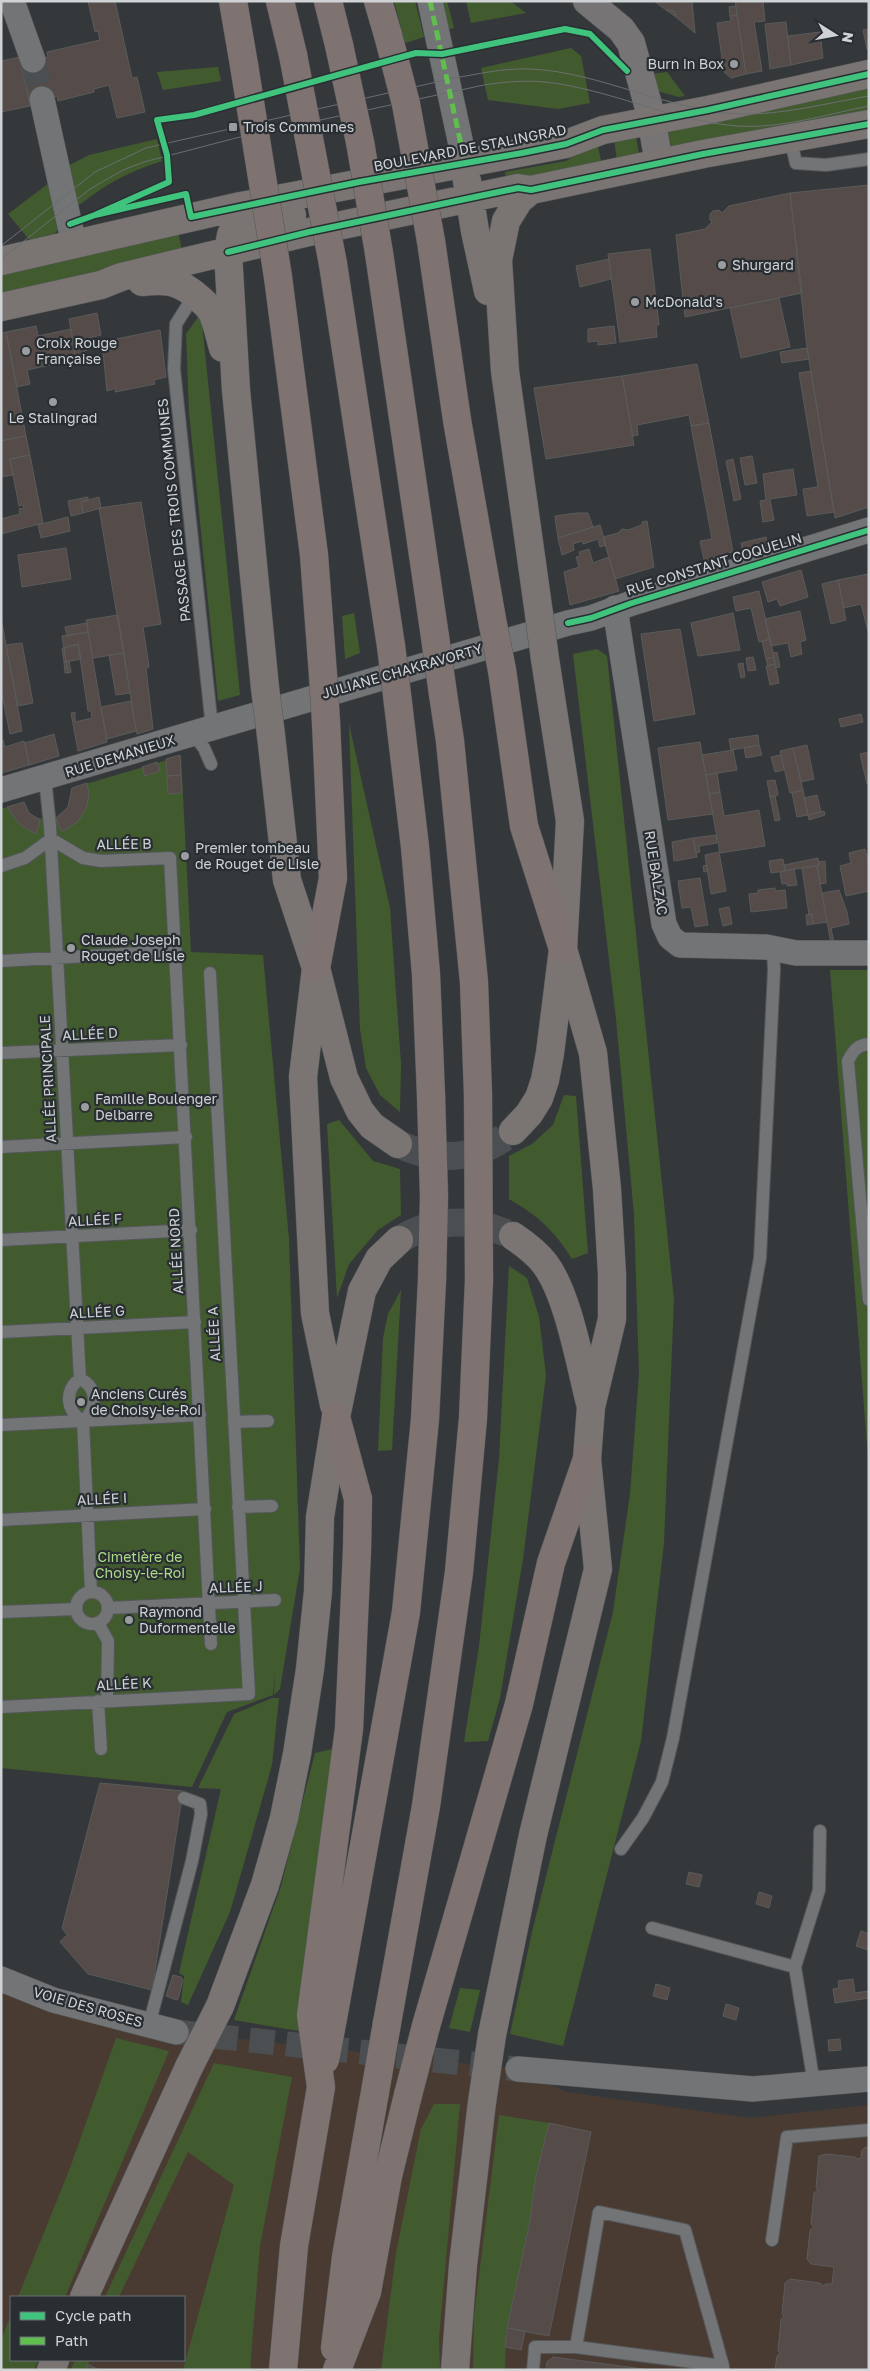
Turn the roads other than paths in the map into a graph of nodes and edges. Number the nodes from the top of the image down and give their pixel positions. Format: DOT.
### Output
graph roads {
  1 [pos="12,1"];
  2 [pos="233,1"];
  3 [pos="280,1"];
  4 [pos="328,1"];
  5 [pos="378,1"];
  6 [pos="430,1"];
  7 [pos="590,2"];
  8 [pos="33,60"];
  9 [pos="869,74"];
  10 [pos="42,99"];
  11 [pos="650,120"];
  12 [pos="869,124"];
  13 [pos="790,138"];
  14 [pos="869,159"];
  15 [pos="465,163"];
  16 [pos="659,163"];
  17 [pos="359,182"];
  18 [pos="531,190"];
  19 [pos="470,199"];
  20 [pos="74,244"];
  21 [pos="228,252"];
  22 [pos="1,261"];
  23 [pos="121,278"];
  24 [pos="195,294"];
  25 [pos="1,307"];
  26 [pos="505,371"];
  27 [pos="236,390"];
  28 [pos="869,530"];
  29 [pos="615,608"];
  30 [pos="568,623"];
  31 [pos="238,722"];
  32 [pos="202,731"];
  33 [pos="211,764"];
  34 [pos="45,778"];
  35 [pos="1,790"];
  36 [pos="51,839"];
  37 [pos="170,858"];
  38 [pos="1,866"];
  39 [pos="773,948"];
  40 [pos="562,949"];
  41 [pos="176,951"];
  42 [pos="869,953"];
  43 [pos="57,958"];
  44 [pos="1,961"];
  45 [pos="316,968"];
  46 [pos="210,974"];
  47 [pos="869,1044"];
  48 [pos="181,1045"];
  49 [pos="62,1050"];
  50 [pos="1,1053"];
  51 [pos="512,1131"];
  52 [pos="186,1137"];
  53 [pos="67,1144"];
  54 [pos="398,1144"];
  55 [pos="1,1147"];
  56 [pos="190,1230"];
  57 [pos="72,1236"];
  58 [pos="513,1236"];
  59 [pos="1,1240"];
  60 [pos="399,1240"];
  61 [pos="869,1300"];
  62 [pos="195,1322"];
  63 [pos="77,1328"];
  64 [pos="1,1332"];
  65 [pos="80,1379"];
  66 [pos="591,1407"];
  67 [pos="200,1415"];
  68 [pos="336,1417"];
  69 [pos="83,1421"];
  70 [pos="268,1421"];
  71 [pos="234,1422"];
  72 [pos="1,1425"];
  73 [pos="587,1458"];
  74 [pos="272,1506"];
  75 [pos="238,1507"];
  76 [pos="205,1508"];
  77 [pos="87,1516"];
  78 [pos="1,1520"];
  79 [pos="91,1592"];
  80 [pos="275,1600"];
  81 [pos="210,1602"];
  82 [pos="243,1602"];
  83 [pos="108,1608"];
  84 [pos="76,1609"];
  85 [pos="1,1612"];
  86 [pos="98,1623"];
  87 [pos="211,1644"];
  88 [pos="248,1694"];
  89 [pos="102,1700"];
  90 [pos="1,1707"];
  91 [pos="101,1749"];
  92 [pos="184,1798"];
  93 [pos="820,1831"];
  94 [pos="621,1849"];
  95 [pos="652,1928"];
  96 [pos="795,1967"];
  97 [pos="1,1979"];
  98 [pos="322,2016"];
  99 [pos="149,2025"];
  100 [pos="176,2032"];
  101 [pos="518,2069"];
  102 [pos="869,2079"];
  103 [pos="814,2084"];
  104 [pos="869,2130"];
  105 [pos="772,2240"];
  106 [pos="84,2296"];
  107 [pos="576,2347"];
  108 [pos="723,2368"];
  109 [pos="283,2370"];
  110 [pos="332,2370"];
  111 [pos="337,2370"];
  112 [pos="455,2370"];
  113 [pos="533,2370"];
  1 -- 8 [label="street"];
  2 -- 45 [label="highway, bridge"];
  3 -- 98 [label="highway, bridge"];
  4 -- 110 [label="highway, bridge"];
  5 -- 40 [label="highway, bridge"];
  6 -- 15 [label="street"];
  7 -- 11 [label="street"];
  9 -- 11 [label="main road, BOULEVARD DE STALINGRAD"];
  10 -- 20 [label="street"];
  11 -- 15 [label="main road, BOULEVARD DE STALINGRAD"];
  11 -- 16 [label="street"];
  12 -- 13 [label="main road"];
  13 -- 14 [label="lane"];
  13 -- 16 [label="main road"];
  15 -- 17 [label="main road, BOULEVARD DE STALINGRAD"];
  15 -- 19 [label="main road"];
  16 -- 18 [label="main road"];
  17 -- 20 [label="main road, BOULEVARD DE STALINGRAD"];
  17 -- 21 [label="main road"];
  18 -- 19 [label="main road"];
  18 -- 26 [label="main road"];
  19 -- 21 [label="main road"];
  19 -- 26 [label="main road"];
  20 -- 22 [label="main road, BOULEVARD DE STALINGRAD"];
  21 -- 23 [label="main road"];
  21 -- 27 [label="main road"];
  23 -- 24 [label="main road"];
  23 -- 25 [label="main road"];
  24 -- 27 [label="main road"];
  24 -- 32 [label="lane, PASSAGE DES TROIS COMMUNES"];
  26 -- 40 [label="main road, bridge"];
  27 -- 45 [label="main road, bridge"];
  28 -- 29 [label="street, RUE CONSTANT COQUELIN"];
  29 -- 30 [label="street, RUE CONSTANT COQUELIN"];
  29 -- 39 [label="street, RUE BALZAC"];
  30 -- 31 [label="street, JULIANE CHAKRAVORTY"];
  31 -- 32 [label="street, RUE DEMANIEUX"];
  32 -- 33 [label="lane"];
  32 -- 34 [label="street, RUE DEMANIEUX"];
  34 -- 35 [label="street, RUE DEMANIEUX"];
  34 -- 36 [label="lane, ALLÉE PRINCIPALE"];
  36 -- 37 [label="lane, ALLÉE B"];
  36 -- 38 [label="lane"];
  36 -- 43 [label="lane, ALLÉE PRINCIPALE"];
  37 -- 41 [label="lane, ALLÉE NORD"];
  39 -- 42 [label="street, RUE BALZAC"];
  39 -- 94 [label="lane"];
  40 -- 51 [label="main road"];
  40 -- 66 [label="main road"];
  41 -- 43 [label="lane"];
  41 -- 48 [label="lane, ALLÉE NORD"];
  43 -- 44 [label="lane"];
  43 -- 49 [label="lane, ALLÉE PRINCIPALE"];
  45 -- 54 [label="main road"];
  45 -- 68 [label="main road"];
  46 -- 71 [label="lane, ALLÉE A"];
  47 -- 61 [label="lane"];
  48 -- 49 [label="lane, ALLÉE D"];
  48 -- 52 [label="lane, ALLÉE NORD"];
  49 -- 50 [label="lane, ALLÉE D"];
  49 -- 53 [label="lane, ALLÉE PRINCIPALE"];
  52 -- 53 [label="lane"];
  52 -- 56 [label="lane, ALLÉE NORD"];
  53 -- 55 [label="lane"];
  53 -- 57 [label="lane, ALLÉE PRINCIPALE"];
  56 -- 57 [label="lane, ALLÉE F"];
  56 -- 62 [label="lane, ALLÉE NORD"];
  57 -- 59 [label="lane, ALLÉE F"];
  57 -- 63 [label="lane, ALLÉE PRINCIPALE"];
  58 -- 66 [label="main road"];
  60 -- 68 [label="main road"];
  62 -- 63 [label="lane, ALLÉE G"];
  62 -- 67 [label="lane, ALLÉE NORD"];
  63 -- 64 [label="lane, ALLÉE G"];
  63 -- 65 [label="lane, ALLÉE PRINCIPALE"];
  65 -- 69 [label="lane, ALLÉE PRINCIPALE"];
  65 -- 69 [label="lane"];
  66 -- 73 [label="main road"];
  67 -- 69 [label="lane"];
  67 -- 76 [label="lane, ALLÉE NORD"];
  68 -- 98 [label="highway"];
  68 -- 106 [label="main road, bridge"];
  69 -- 72 [label="lane"];
  69 -- 77 [label="lane"];
  70 -- 71 [label="lane"];
  71 -- 75 [label="lane, ALLÉE A"];
  73 -- 111 [label="highway, bridge"];
  73 -- 112 [label="main road, bridge"];
  74 -- 75 [label="lane"];
  75 -- 82 [label="lane, ALLÉE A"];
  76 -- 77 [label="lane, ALLÉE I"];
  76 -- 81 [label="lane, ALLÉE NORD"];
  77 -- 78 [label="lane, ALLÉE I"];
  77 -- 79 [label="lane"];
  79 -- 83 [label="lane"];
  79 -- 84 [label="lane"];
  80 -- 82 [label="lane, ALLÉE J"];
  81 -- 82 [label="lane, ALLÉE J"];
  81 -- 83 [label="lane, ALLÉE J"];
  81 -- 87 [label="lane, ALLÉE NORD"];
  82 -- 88 [label="lane, ALLÉE A"];
  83 -- 86 [label="lane"];
  84 -- 85 [label="lane"];
  84 -- 86 [label="lane"];
  86 -- 89 [label="lane"];
  88 -- 89 [label="lane, ALLÉE K"];
  89 -- 90 [label="lane, ALLÉE K"];
  89 -- 91 [label="lane"];
  92 -- 99 [label="lane"];
  93 -- 96 [label="lane"];
  95 -- 96 [label="lane"];
  96 -- 103 [label="lane"];
  97 -- 99 [label="street, VOIE DES ROSES"];
  98 -- 109 [label="highway, bridge"];
  99 -- 100 [label="street, VOIE DES ROSES"];
  101 -- 103 [label="street"];
  102 -- 103 [label="street"];
  104 -- 105 [label="lane"];
  107 -- 108 [label="lane"];
  107 -- 108 [label="lane"];
  107 -- 113 [label="lane"];
}
